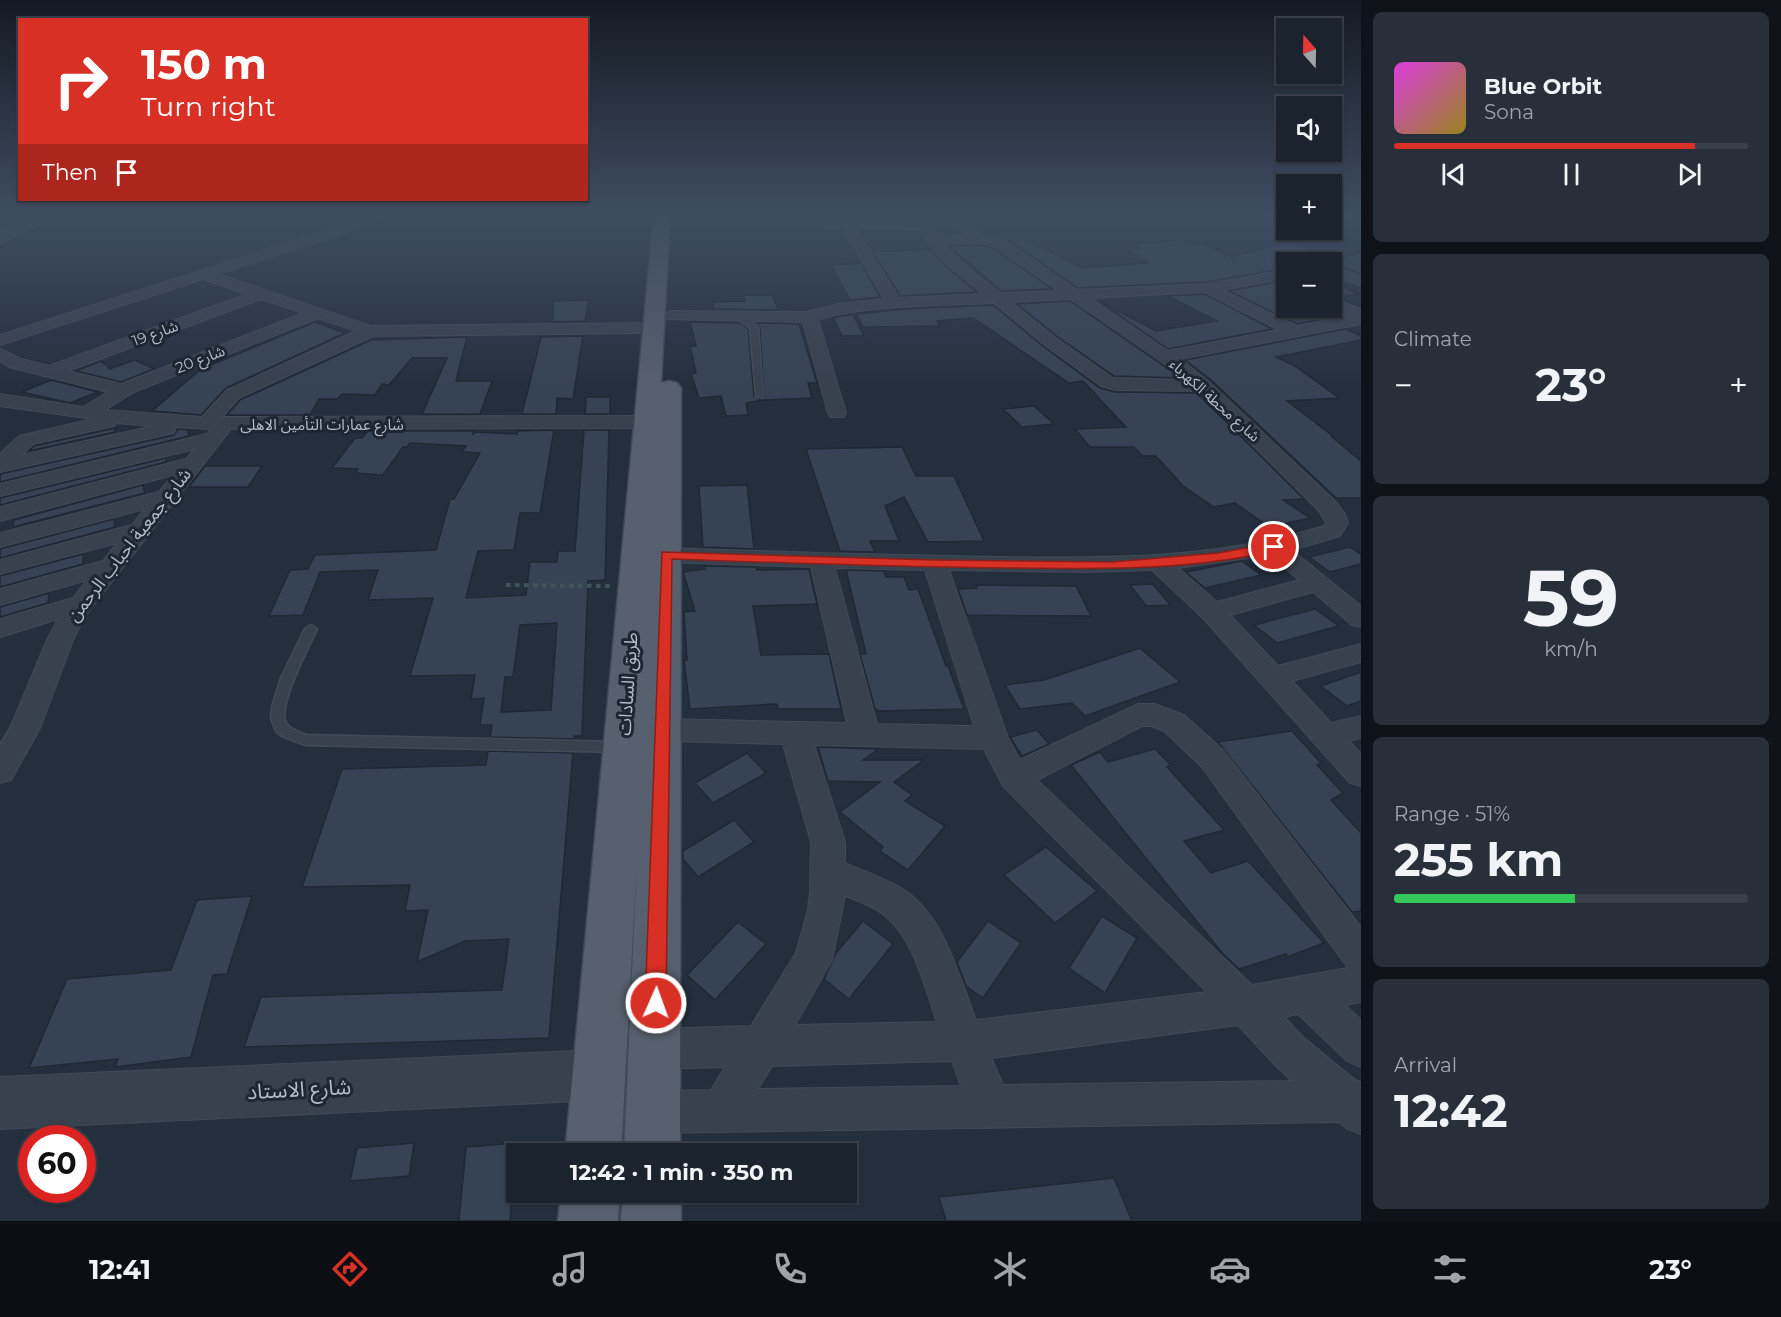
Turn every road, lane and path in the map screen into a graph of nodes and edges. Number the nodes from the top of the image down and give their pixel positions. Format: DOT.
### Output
graph roads {
  1 [pos="209,272"];
  2 [pos="665,272"];
  3 [pos="875,272"];
  4 [pos="964,272"];
  5 [pos="1042,272"];
  6 [pos="1342,272"];
  7 [pos="203,274"];
  8 [pos="1276,276"];
  9 [pos="1269,277"];
  10 [pos="1276,280"];
  11 [pos="1361,281"];
  12 [pos="1208,288"];
  13 [pos="261,294"];
  14 [pos="1074,294"];
  15 [pos="996,298"];
  16 [pos="894,303"];
  17 [pos="1342,308"];
  18 [pos="318,313"];
  19 [pos="740,316"];
  20 [pos="810,317"];
  21 [pos="1361,317"];
  22 [pos="661,322"];
  23 [pos="370,331"];
  24 [pos="1296,332"];
  25 [pos="0,340"];
  26 [pos="0,354"];
  27 [pos="1167,356"];
  28 [pos="50,372"];
  29 [pos="1203,386"];
  30 [pos="122,390"];
  31 [pos="760,396"];
  32 [pos="0,400"];
  33 [pos="86,413"];
  34 [pos="837,413"];
  35 [pos="123,418"];
  36 [pos="646,422"];
  37 [pos="209,427"];
  38 [pos="192,464"];
  39 [pos="0,466"];
  40 [pos="0,490"];
  41 [pos="166,497"];
  42 [pos="0,514"];
  43 [pos="140,530"];
  44 [pos="0,540"];
  45 [pos="1274,547"];
  46 [pos="666,555"];
  47 [pos="821,561"];
  48 [pos="1158,563"];
  49 [pos="935,564"];
  50 [pos="111,566"];
  51 [pos="0,567"];
  52 [pos="506,585"];
  53 [pos="635,586"];
  54 [pos="1327,590"];
  55 [pos="1361,591"];
  56 [pos="0,597"];
  57 [pos="80,604"];
  58 [pos="1212,612"];
  59 [pos="1361,619"];
  60 [pos="0,628"];
  61 [pos="311,629"];
  62 [pos="1361,653"];
  63 [pos="1273,678"];
  64 [pos="1361,727"];
  65 [pos="795,733"];
  66 [pos="865,735"];
  67 [pos="1326,735"];
  68 [pos="644,738"];
  69 [pos="993,738"];
  70 [pos="0,771"];
  71 [pos="1361,774"];
  72 [pos="1014,777"];
  73 [pos="828,871"];
  74 [pos="1361,956"];
  75 [pos="1361,984"];
  76 [pos="1306,995"];
  77 [pos="1247,1006"];
  78 [pos="965,1041"];
  79 [pos="761,1046"];
  80 [pos="1361,1047"];
  81 [pos="654,1049"];
  82 [pos="598,1075"];
  83 [pos="0,1103"];
  84 [pos="1357,1105"];
  85 [pos="990,1106"];
  86 [pos="722,1111"];
  87 [pos="654,1112"];
  88 [pos="594,1143"];
  89 [pos="653,1143"];
  90 [pos="589,1203"];
  91 [pos="651,1203"];
  92 [pos="588,1221"];
  93 [pos="651,1221"];
  1 -- 7 [label="street"];
  2 -- 22 [label="main road, طريق السادات"];
  3 -- 16 [label="street"];
  4 -- 15 [label="street"];
  5 -- 14 [label="street, شارع محطة الكهرباء"];
  6 -- 11 [label="street"];
  7 -- 13 [label="street"];
  7 -- 25 [label="street"];
  8 -- 9 [label="street"];
  9 -- 10 [label="street"];
  9 -- 12 [label="street"];
  12 -- 14 [label="street"];
  12 -- 24 [label="street"];
  13 -- 18 [label="street"];
  13 -- 28 [label="street, شارع 19"];
  14 -- 15 [label="street"];
  14 -- 27 [label="street, شارع محطة الكهرباء"];
  15 -- 16 [label="street"];
  15 -- 29 [label="street"];
  16 -- 20 [label="street"];
  17 -- 21 [label="street"];
  18 -- 23 [label="street"];
  18 -- 30 [label="street, شارع 20"];
  19 -- 20 [label="street"];
  19 -- 22 [label="street"];
  19 -- 31 [label="lane"];
  20 -- 34 [label="street"];
  21 -- 24 [label="street"];
  22 -- 23 [label="street"];
  22 -- 36 [label="main road, طريق السادات"];
  22 -- 46 [label="main road, طريق السادات"];
  23 -- 37 [label="street, شارع جمعية احباب الرحمن"];
  24 -- 27 [label="street"];
  26 -- 28 [label="street"];
  27 -- 29 [label="street, شارع محطة الكهرباء"];
  28 -- 30 [label="street"];
  29 -- 45 [label="street, شارع محطة الكهرباء"];
  30 -- 33 [label="street, شارع 20"];
  32 -- 33 [label="street, شارع عمارات التأمين الاهلى"];
  33 -- 35 [label="street, شارع عمارات التأمين الاهلى"];
  35 -- 37 [label="street, شارع عمارات التأمين الاهلى"];
  35 -- 39 [label="street"];
  36 -- 37 [label="street, شارع عمارات التأمين الاهلى"];
  36 -- 53 [label="main road, طريق السادات"];
  37 -- 38 [label="street, شارع جمعية احباب الرحمن"];
  37 -- 39 [label="street"];
  37 -- 40 [label="street"];
  38 -- 41 [label="street, شارع جمعية احباب الرحمن"];
  38 -- 42 [label="street"];
  41 -- 43 [label="street, شارع جمعية احباب الرحمن"];
  41 -- 44 [label="street"];
  43 -- 50 [label="street, شارع جمعية احباب الرحمن"];
  43 -- 51 [label="street"];
  45 -- 48 [label="street"];
  45 -- 54 [label="street"];
  46 -- 47 [label="street"];
  46 -- 68 [label="main road, طريق السادات"];
  47 -- 49 [label="street"];
  47 -- 66 [label="street"];
  48 -- 49 [label="street"];
  48 -- 58 [label="street"];
  49 -- 69 [label="street"];
  50 -- 56 [label="street"];
  50 -- 57 [label="street, شارع جمعية احباب الرحمن"];
  52 -- 53 [label="path"];
  53 -- 68 [label="main road, طريق السادات"];
  54 -- 55 [label="street"];
  54 -- 58 [label="street"];
  54 -- 59 [label="street"];
  57 -- 60 [label="street"];
  57 -- 70 [label="street, شارع جمعية احباب الرحمن"];
  58 -- 63 [label="street"];
  61 -- 68 [label="lane"];
  62 -- 63 [label="street"];
  63 -- 67 [label="street"];
  64 -- 67 [label="street"];
  65 -- 66 [label="street"];
  65 -- 68 [label="street"];
  65 -- 73 [label="street"];
  66 -- 69 [label="street"];
  67 -- 71 [label="street"];
  68 -- 81 [label="main road, طريق السادات"];
  68 -- 82 [label="main road, طريق السادات"];
  69 -- 72 [label="street"];
  72 -- 74 [label="street"];
  72 -- 77 [label="street"];
  73 -- 78 [label="street"];
  73 -- 79 [label="street"];
  75 -- 76 [label="street"];
  76 -- 77 [label="street"];
  76 -- 80 [label="street"];
  77 -- 78 [label="street"];
  77 -- 84 [label="street"];
  78 -- 79 [label="street"];
  78 -- 85 [label="street"];
  79 -- 81 [label="street"];
  79 -- 86 [label="street"];
  81 -- 87 [label="main road, طريق السادات"];
  82 -- 83 [label="street, شارع الاستاد"];
  82 -- 88 [label="main road, طريق السادات"];
  84 -- 85 [label="street"];
  85 -- 86 [label="street"];
  86 -- 87 [label="street"];
  87 -- 89 [label="main road, طريق السادات"];
  90 -- 92 [label="main road"];
  91 -- 93 [label="main road"];
}
